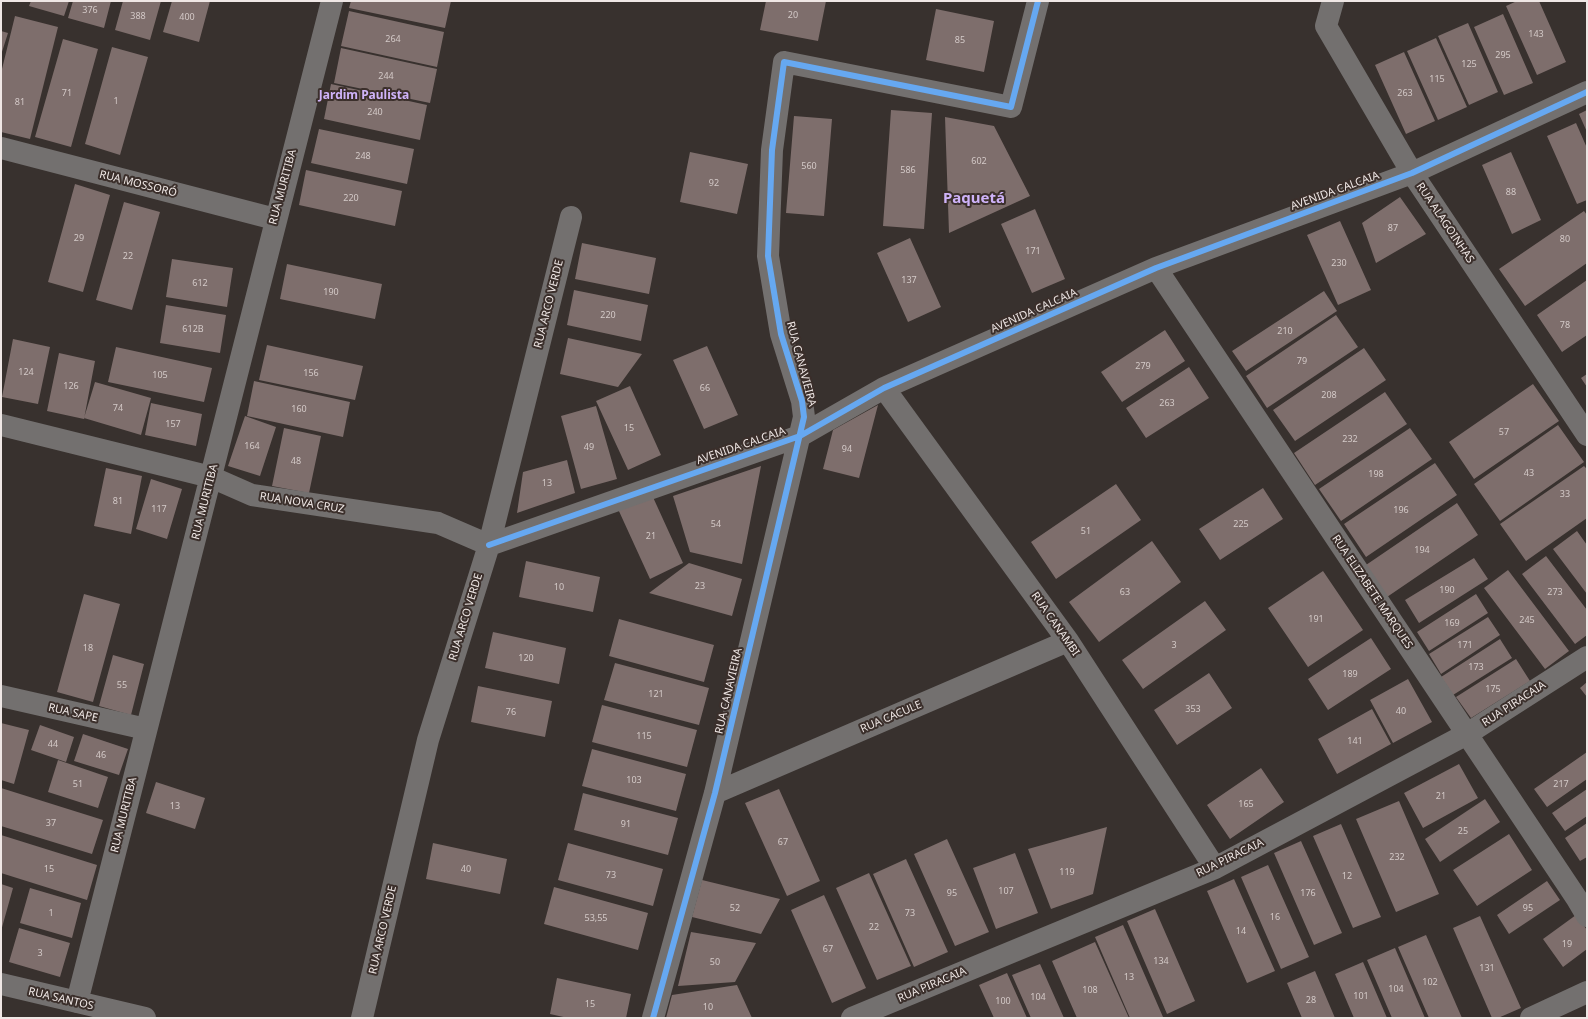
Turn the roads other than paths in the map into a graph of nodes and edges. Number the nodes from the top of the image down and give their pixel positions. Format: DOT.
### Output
graph roads {
  1 [pos="332,1"];
  2 [pos="1038,1"];
  3 [pos="1333,1"];
  4 [pos="1587,92"];
  5 [pos="1,148"];
  6 [pos="1412,173"];
  7 [pos="571,217"];
  8 [pos="275,219"];
  9 [pos="1156,268"];
  10 [pos="884,388"];
  11 [pos="1,424"];
  12 [pos="1587,435"];
  13 [pos="800,436"];
  14 [pos="211,477"];
  15 [pos="489,545"];
  16 [pos="1068,641"];
  17 [pos="1587,657"];
  18 [pos="1,696"];
  19 [pos="146,729"];
  20 [pos="1467,734"];
  21 [pos="715,793"];
  22 [pos="1215,868"];
  23 [pos="1587,916"];
  24 [pos="1,984"];
  25 [pos="1587,992"];
  26 [pos="76,1002"];
  27 [pos="145,1018"];
  28 [pos="362,1018"];
  29 [pos="653,1018"];
  30 [pos="852,1018"];
  31 [pos="1531,1018"];
  1 -- 8 [label="street, RUA MURITIBA"];
  2 -- 13 [label="street, RUA CANAVIEIRA"];
  3 -- 6 [label="street, RUA ALAGOINHAS"];
  4 -- 6 [label="street, AVENIDA CALCAIA"];
  5 -- 8 [label="street, RUA MOSSORÓ"];
  6 -- 9 [label="street, AVENIDA CALCAIA"];
  6 -- 12 [label="street, RUA ALAGOINHAS"];
  7 -- 15 [label="street, RUA ARCO VERDE"];
  8 -- 14 [label="street, RUA MURITIBA"];
  9 -- 10 [label="street, AVENIDA CALCAIA"];
  9 -- 20 [label="street, RUA ELIZABETE MARQUES"];
  10 -- 13 [label="street, AVENIDA CALCAIA"];
  10 -- 16 [label="street, RUA CANAMBI"];
  11 -- 14 [label="street, RUA NOVA CRUZ"];
  13 -- 15 [label="street, AVENIDA CALCAIA"];
  13 -- 21 [label="street, RUA CANAVIEIRA"];
  14 -- 15 [label="street, RUA NOVA CRUZ"];
  14 -- 19 [label="street, RUA MURITIBA"];
  15 -- 28 [label="street, RUA ARCO VERDE"];
  16 -- 21 [label="street, RUA CACULE"];
  16 -- 22 [label="street, RUA CANAMBI"];
  17 -- 20 [label="street, RUA PIRACAIA"];
  18 -- 19 [label="street, RUA SAPE"];
  19 -- 26 [label="street, RUA MURITIBA"];
  20 -- 22 [label="street, RUA PIRACAIA"];
  20 -- 23 [label="street, RUA ELIZABETE MARQUES"];
  21 -- 29 [label="street, RUA CANAVIEIRA"];
  22 -- 30 [label="street, RUA PIRACAIA"];
  24 -- 26 [label="street, RUA SANTOS"];
  25 -- 31 [label="street"];
  26 -- 27 [label="street, RUA SANTOS"];
}
